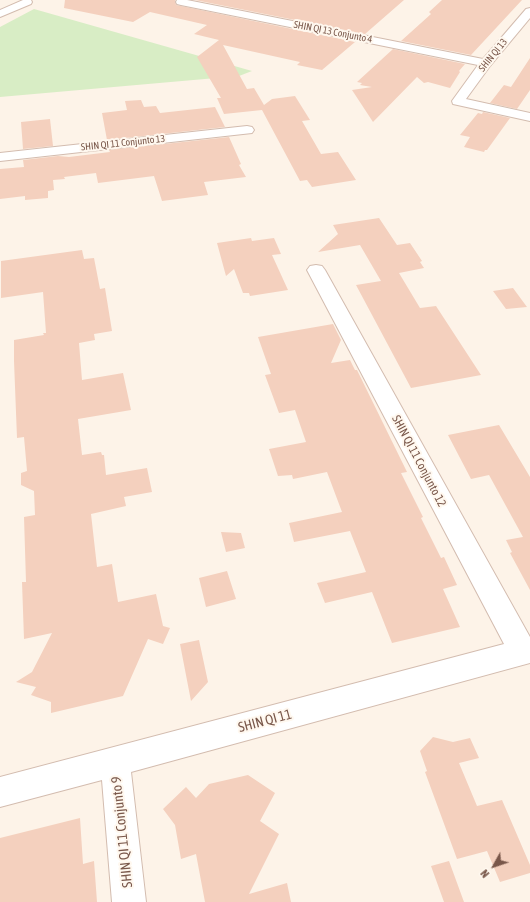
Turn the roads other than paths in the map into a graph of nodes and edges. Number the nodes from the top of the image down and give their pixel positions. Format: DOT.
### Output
graph roads {
  1 [pos="27,2"];
  2 [pos="180,2"];
  3 [pos="0,14"];
  4 [pos="528,16"];
  5 [pos="486,63"];
  6 [pos="530,117"];
  7 [pos="247,130"];
  8 [pos="0,157"];
  9 [pos="316,270"];
  10 [pos="526,652"];
  11 [pos="115,761"];
  12 [pos="0,792"];
  13 [pos="129,902"];
  1 -- 3 [label="street"];
  2 -- 5 [label="street, SHIN QI 13 Conjunto 4"];
  4 -- 5 [label="street, SHIN QI 13"];
  5 -- 6 [label="street, SHIN QI 13"];
  7 -- 8 [label="street, SHIN QI 11 Conjunto 13"];
  9 -- 10 [label="street, SHIN QI 11 Conjunto 12"];
  10 -- 11 [label="street, SHIN QI 11"];
  11 -- 12 [label="street, SHIN QI 11"];
  11 -- 13 [label="street, SHIN QI 11 Conjunto 9"];
}
